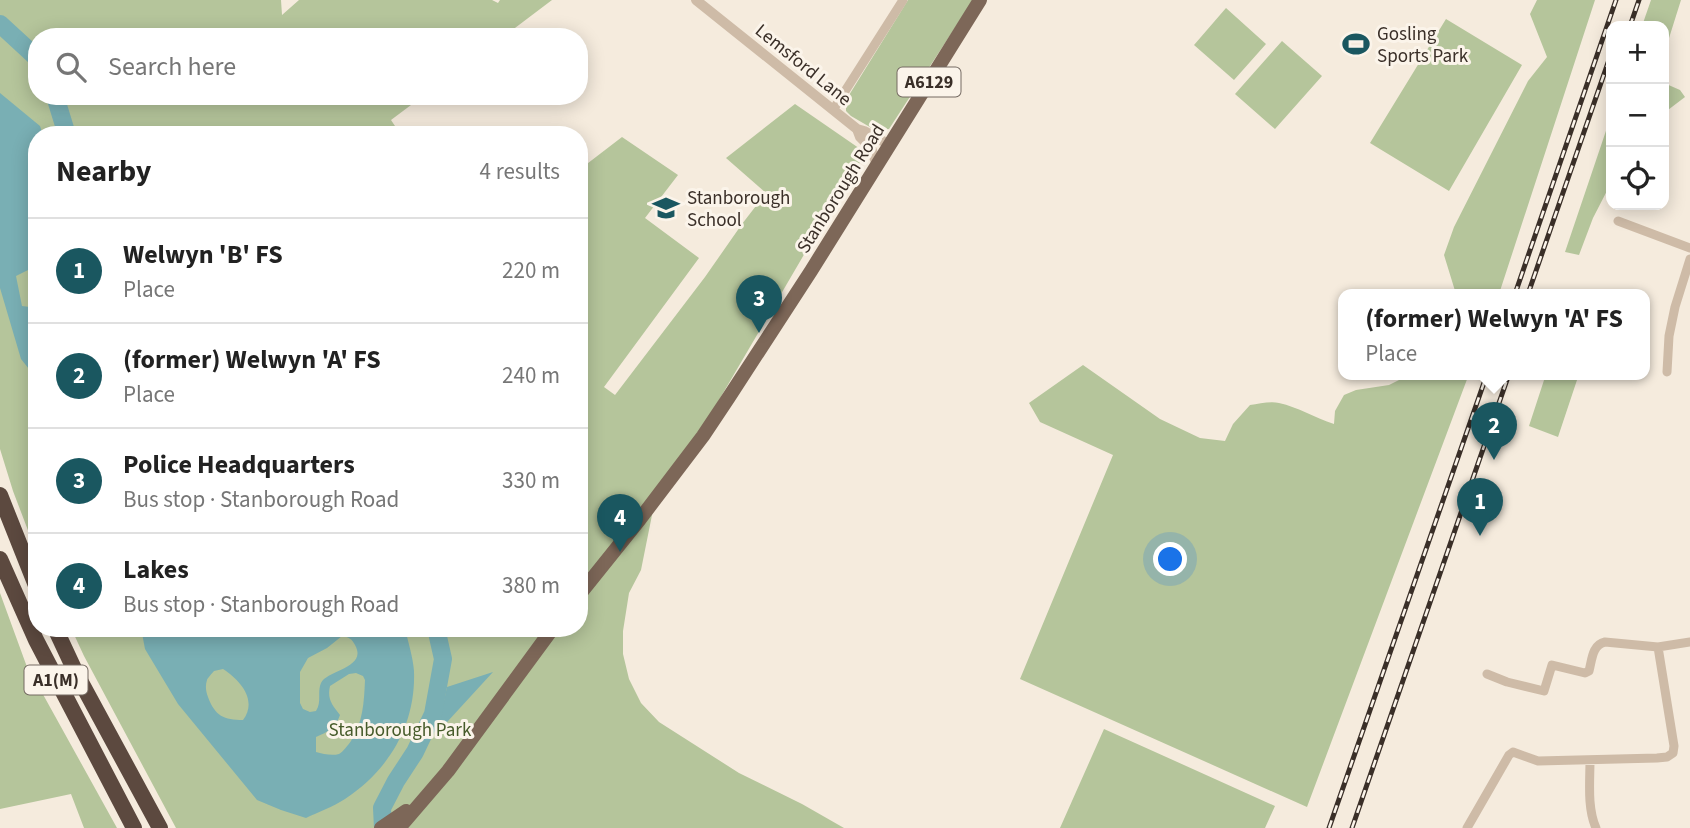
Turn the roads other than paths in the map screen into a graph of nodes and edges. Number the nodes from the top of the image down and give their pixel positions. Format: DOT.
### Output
graph roads {
  1 [pos="696,0"];
  2 [pos="980,0"];
  3 [pos="900,1"];
  4 [pos="834,110"];
  5 [pos="858,129"];
  6 [pos="890,145"];
  7 [pos="877,165"];
  8 [pos="1618,221"];
  9 [pos="1690,248"];
  10 [pos="1690,259"];
  11 [pos="1667,372"];
  12 [pos="0,495"];
  13 [pos="0,559"];
  14 [pos="28,565"];
  15 [pos="588,584"];
  16 [pos="28,622"];
  17 [pos="35,637"];
  18 [pos="59,637"];
  19 [pos="546,637"];
  20 [pos="1690,642"];
  21 [pos="1658,647"];
  22 [pos="1487,674"];
  23 [pos="1590,760"];
  24 [pos="397,824"];
  25 [pos="134,828"];
  26 [pos="160,828"];
  27 [pos="381,828"];
  28 [pos="1467,828"];
  29 [pos="1596,828"];
  1 -- 4 [label="street, Lemsford Lane"];
  2 -- 6 [label="main road, Stanborough Road / A6129"];
  3 -- 4 [label="street"];
  4 -- 5 [label="street, Lemsford Lane"];
  5 -- 6 [label="street, Lemsford Lane"];
  5 -- 7 [label="street, Lemsford Lane"];
  6 -- 7 [label="main road, Stanborough Road / A6129"];
  7 -- 15 [label="main road, Stanborough Road / A6129"];
  8 -- 9 [label="street"];
  10 -- 11 [label="street"];
  12 -- 14 [label="highway"];
  13 -- 16 [label="highway, A1(M)"];
  17 -- 25 [label="highway, A1(M)"];
  18 -- 26 [label="highway, A1(M)"];
  19 -- 24 [label="main road"];
  20 -- 21 [label="street"];
  21 -- 22 [label="street"];
  21 -- 23 [label="street"];
  23 -- 28 [label="street"];
  23 -- 29 [label="street"];
  24 -- 27 [label="main road"];
}
